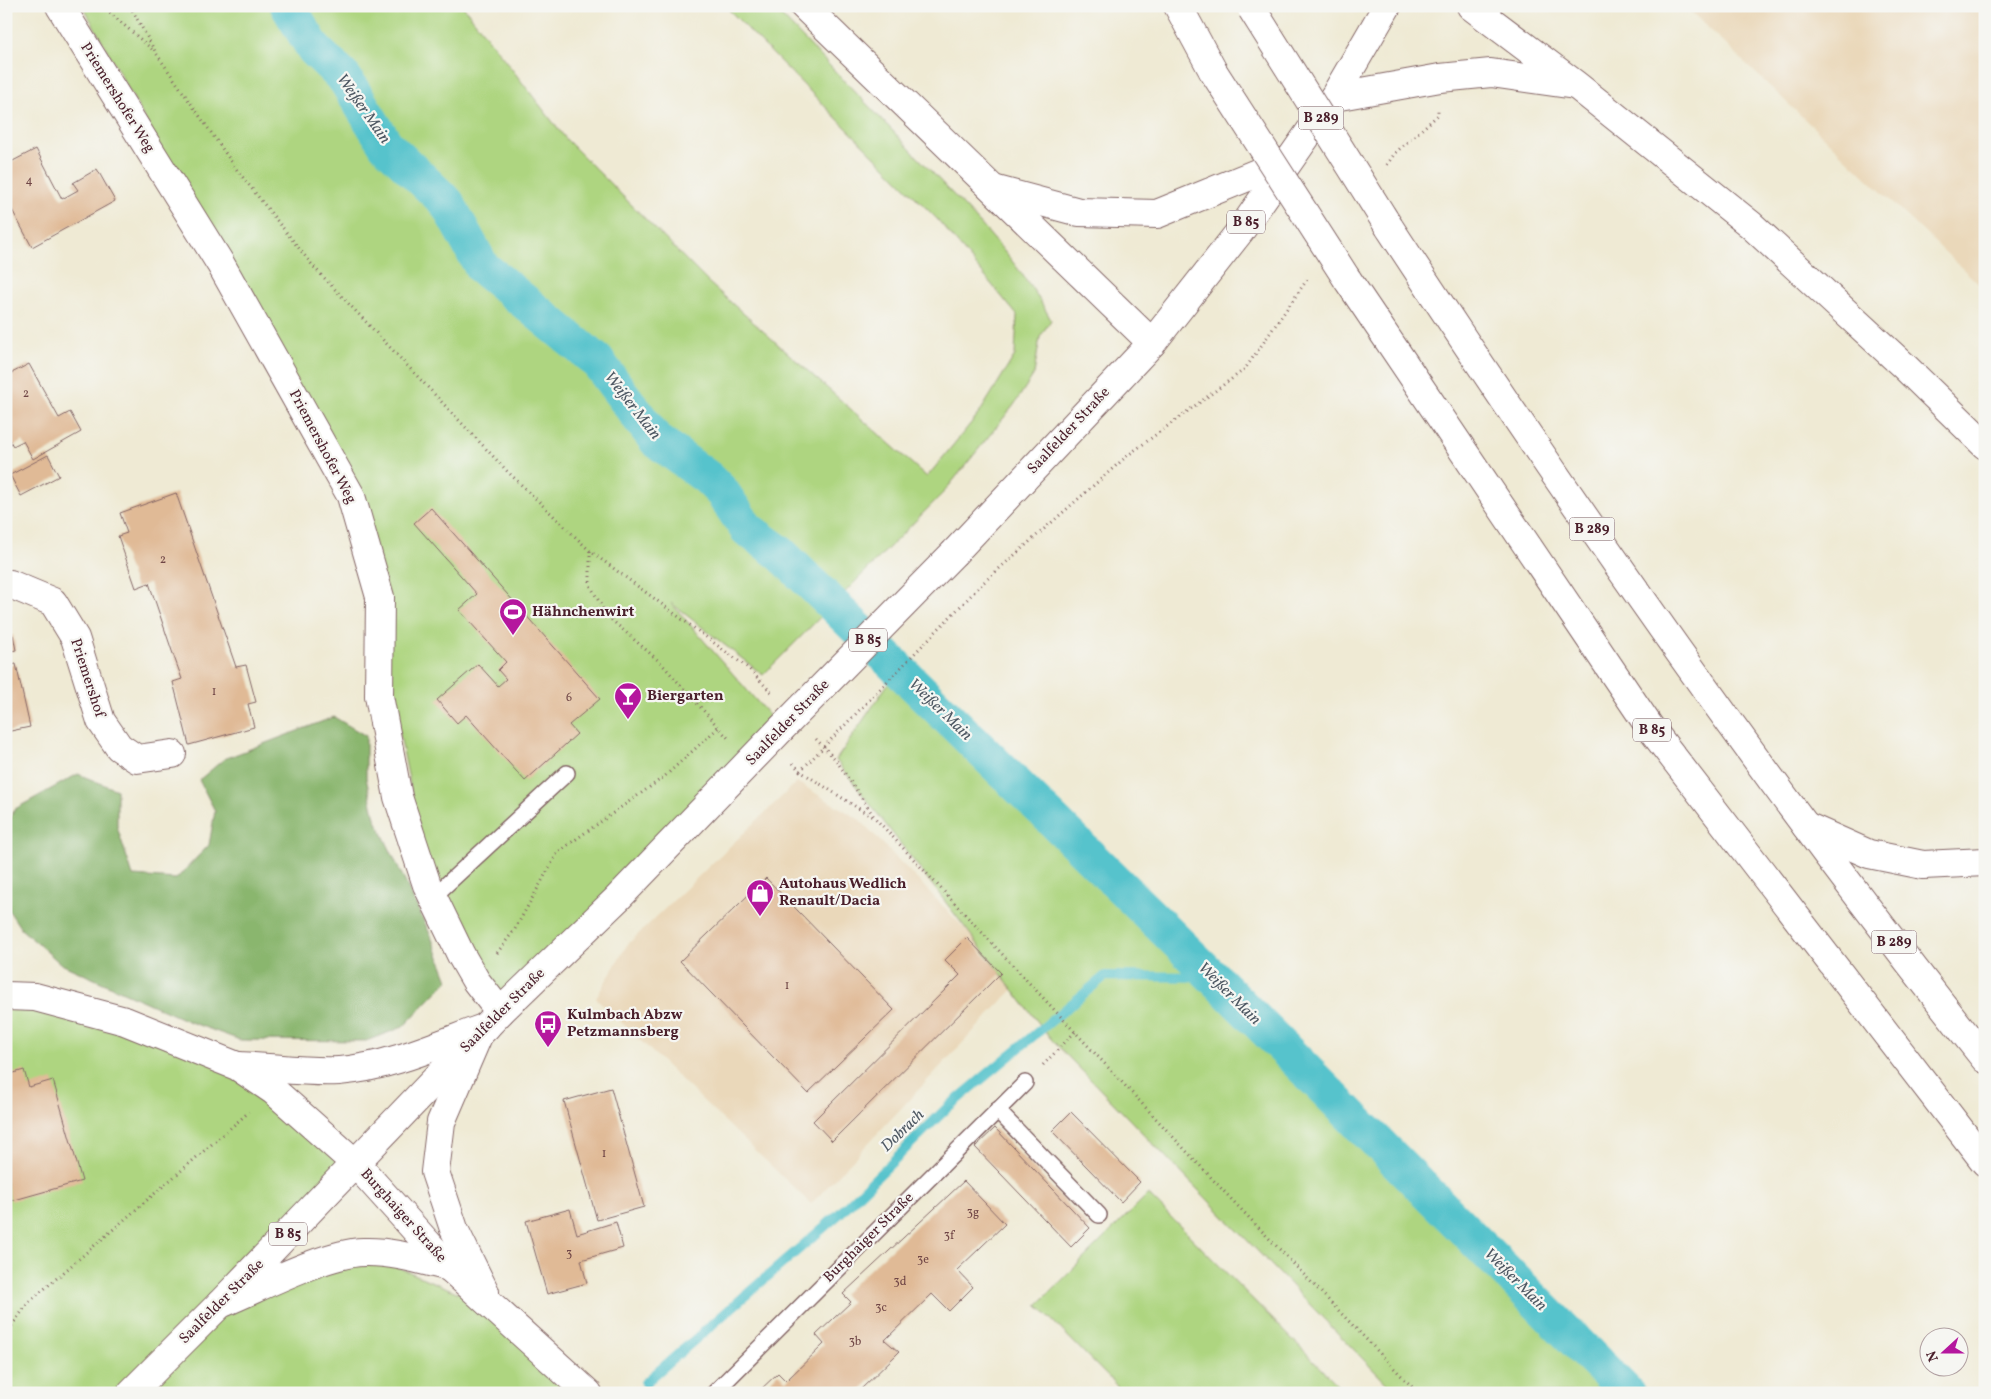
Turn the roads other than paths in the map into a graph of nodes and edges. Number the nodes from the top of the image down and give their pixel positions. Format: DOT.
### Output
graph roads {
  1 [pos="60,6"];
  2 [pos="804,6"];
  3 [pos="1178,6"];
  4 [pos="1388,6"];
  5 [pos="1471,6"];
  6 [pos="1252,8"];
  7 [pos="1576,85"];
  8 [pos="1334,97"];
  9 [pos="1289,160"];
  10 [pos="996,190"];
  11 [pos="1152,343"];
  12 [pos="1985,445"];
  13 [pos="6,585"];
  14 [pos="172,754"];
  15 [pos="567,773"];
  16 [pos="1804,825"];
  17 [pos="1985,862"];
  18 [pos="433,897"];
  19 [pos="6,977"];
  20 [pos="6,991"];
  21 [pos="6,996"];
  22 [pos="36,997"];
  23 [pos="488,1025"];
  24 [pos="1985,1059"];
  25 [pos="237,1066"];
  26 [pos="1025,1083"];
  27 [pos="997,1110"];
  28 [pos="1985,1162"];
  29 [pos="356,1164"];
  30 [pos="1099,1215"];
  31 [pos="449,1267"];
  32 [pos="220,1304"];
  33 [pos="492,1307"];
  34 [pos="131,1393"];
  35 [pos="588,1393"];
  36 [pos="714,1393"];
  1 -- 18 [label="main road, Priemershofer Weg"];
  2 -- 10 [label="main road"];
  3 -- 28 [label="main road, B 85, bridge"];
  4 -- 8 [label="main road, Saalfelder Straße / B 85"];
  5 -- 7 [label="main road"];
  6 -- 16 [label="main road, B 289, bridge"];
  7 -- 8 [label="main road"];
  7 -- 12 [label="main road"];
  8 -- 9 [label="main road, Saalfelder Straße / B 85"];
  9 -- 10 [label="main road"];
  9 -- 11 [label="main road, Saalfelder Straße / B 85"];
  10 -- 11 [label="main road"];
  11 -- 23 [label="main road, Saalfelder Straße / B 85, bridge"];
  13 -- 14 [label="main road, Priemershof"];
  15 -- 18 [label="lane"];
  16 -- 17 [label="main road"];
  16 -- 24 [label="main road, B 289"];
  18 -- 23 [label="main road, Priemershofer Weg"];
  19 -- 22 [label="main road"];
  20 -- 22 [label="main road"];
  21 -- 22 [label="main road"];
  22 -- 25 [label="main road"];
  23 -- 25 [label="main road"];
  23 -- 29 [label="main road, Saalfelder Straße / B 85"];
  23 -- 33 [label="main road, Burghaiger Straße"];
  25 -- 29 [label="main road, Burghaiger Straße"];
  26 -- 27 [label="lane, Burghaiger Straße"];
  27 -- 30 [label="lane"];
  27 -- 36 [label="lane, Burghaiger Straße"];
  29 -- 31 [label="main road, Burghaiger Straße"];
  29 -- 32 [label="main road, Saalfelder Straße / B 85"];
  31 -- 32 [label="main road, Burghaiger Straße"];
  31 -- 33 [label="main road, Burghaiger Straße"];
  32 -- 34 [label="main road, Saalfelder Straße / B 85"];
  33 -- 35 [label="main road, Burghaiger Straße"];
}
